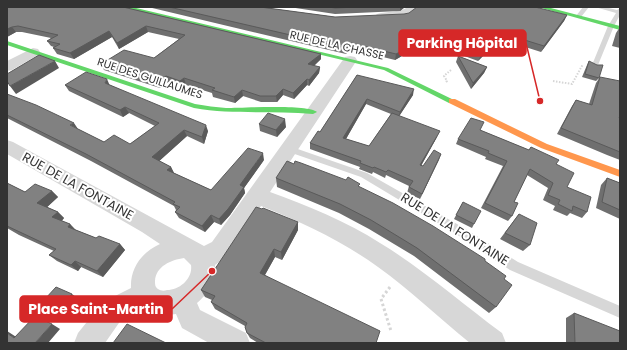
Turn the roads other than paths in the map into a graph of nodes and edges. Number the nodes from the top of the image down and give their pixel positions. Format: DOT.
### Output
graph roads {
  1 [pos="125,7"];
  2 [pos="416,7"];
  3 [pos="541,7"];
  4 [pos="586,7"];
  5 [pos="598,7"];
  6 [pos="620,11"];
  7 [pos="579,16"];
  8 [pos="371,17"];
  9 [pos="616,27"];
  10 [pos="7,43"];
  11 [pos="33,52"];
  12 [pos="350,60"];
  13 [pos="595,65"];
  14 [pos="7,67"];
  15 [pos="313,112"];
  16 [pos="7,146"];
  17 [pos="289,149"];
  18 [pos="620,174"];
  19 [pos="257,196"];
  20 [pos="183,254"];
  21 [pos="146,293"];
  22 [pos="183,299"];
  23 [pos="620,312"];
  24 [pos="88,343"];
  25 [pos="236,343"];
  26 [pos="492,343"];
  1 -- 12 [label="street, RUE DE LA CHASSE"];
  2 -- 8 [label="street"];
  3 -- 7 [label="street"];
  4 -- 7 [label="lane"];
  5 -- 6 [label="lane"];
  6 -- 9 [label="lane"];
  7 -- 9 [label="street"];
  9 -- 13 [label="lane"];
  10 -- 11 [label="street, RUE DES GUILLAUMES"];
  11 -- 14 [label="street"];
  11 -- 15 [label="street, RUE DES GUILLAUMES"];
  12 -- 15 [label="street"];
  12 -- 18 [label="street, RUE DE LA CHASSE"];
  15 -- 17 [label="street"];
  16 -- 20 [label="street, RUE DE LA FONTAINE"];
  17 -- 19 [label="street"];
  17 -- 23 [label="lane, RUE DE LA FONTAINE"];
  19 -- 20 [label="street"];
  19 -- 26 [label="street"];
  20 -- 21 [label="street"];
  20 -- 22 [label="street"];
  21 -- 22 [label="street"];
  21 -- 24 [label="street"];
  22 -- 25 [label="street"];
}
